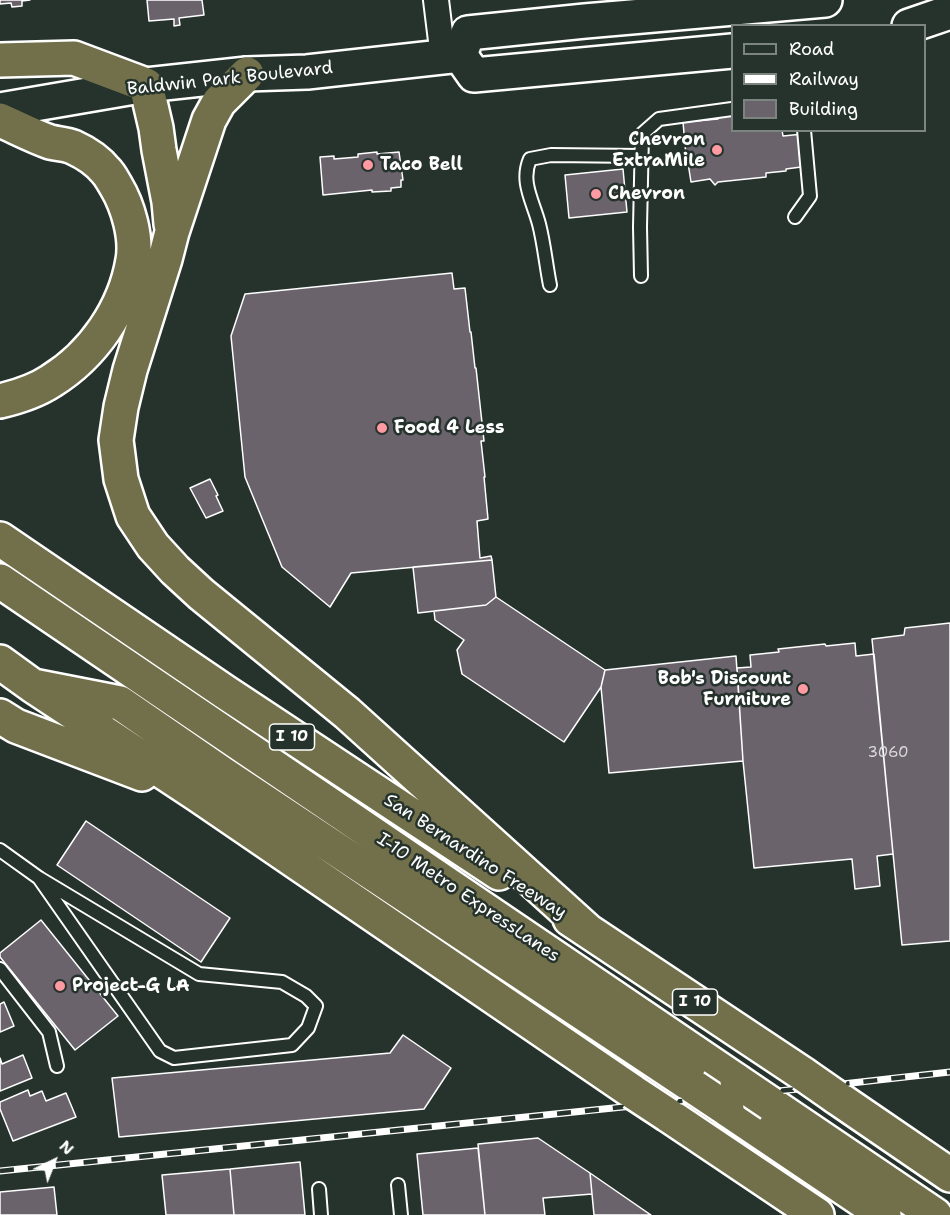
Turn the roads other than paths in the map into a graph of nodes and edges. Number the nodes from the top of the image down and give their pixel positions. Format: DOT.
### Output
graph roads {
  1 [pos="436,0"];
  2 [pos="825,0"];
  3 [pos="950,12"];
  4 [pos="915,24"];
  5 [pos="950,32"];
  6 [pos="926,34"];
  7 [pos="731,51"];
  8 [pos="451,56"];
  9 [pos="0,60"];
  10 [pos="247,74"];
  11 [pos="146,85"];
  12 [pos="731,109"];
  13 [pos="0,110"];
  14 [pos="0,120"];
  15 [pos="804,132"];
  16 [pos="641,156"];
  17 [pos="795,217"];
  18 [pos="172,232"];
  19 [pos="641,276"];
  20 [pos="550,285"];
  21 [pos="0,401"];
  22 [pos="0,539"];
  23 [pos="0,581"];
  24 [pos="0,662"];
  25 [pos="33,686"];
  26 [pos="0,716"];
  27 [pos="198,795"];
  28 [pos="0,850"];
  29 [pos="39,878"];
  30 [pos="587,930"];
  31 [pos="0,969"];
  32 [pos="57,1066"];
  33 [pos="732,1095"];
  34 [pos="950,1175"];
  35 [pos="398,1185"];
  36 [pos="319,1189"];
  37 [pos="321,1215"];
  38 [pos="401,1215"];
  39 [pos="817,1215"];
  40 [pos="884,1215"];
  41 [pos="935,1215"];
  1 -- 8 [label="street"];
  2 -- 8 [label="main road"];
  3 -- 4 [label="main road"];
  5 -- 6 [label="main road"];
  7 -- 8 [label="main road"];
  8 -- 10 [label="main road, Baldwin Park Boulevard"];
  9 -- 11 [label="highway"];
  10 -- 11 [label="main road, Baldwin Park Boulevard"];
  10 -- 18 [label="highway"];
  11 -- 13 [label="main road, Baldwin Park Boulevard"];
  11 -- 18 [label="highway"];
  12 -- 16 [label="lane"];
  14 -- 21 [label="highway"];
  15 -- 17 [label="lane"];
  16 -- 19 [label="lane"];
  16 -- 20 [label="lane"];
  18 -- 30 [label="highway"];
  22 -- 30 [label="highway, San Bernardino Freeway / I 10"];
  23 -- 33 [label="highway, I-10 Metro ExpressLanes"];
  24 -- 25 [label="highway"];
  25 -- 27 [label="highway"];
  25 -- 33 [label="highway, I-10 Metro ExpressLanes, bridge"];
  26 -- 27 [label="highway"];
  27 -- 39 [label="highway, bridge"];
  28 -- 29 [label="lane"];
  29 -- 29 [label="lane"];
  30 -- 34 [label="highway, San Bernardino Freeway / I 10, bridge"];
  31 -- 32 [label="lane"];
  33 -- 40 [label="highway, I-10 Metro ExpressLanes"];
  33 -- 41 [label="highway, I-10 Metro ExpressLanes, bridge"];
  35 -- 38 [label="lane"];
  36 -- 37 [label="lane"];
}
